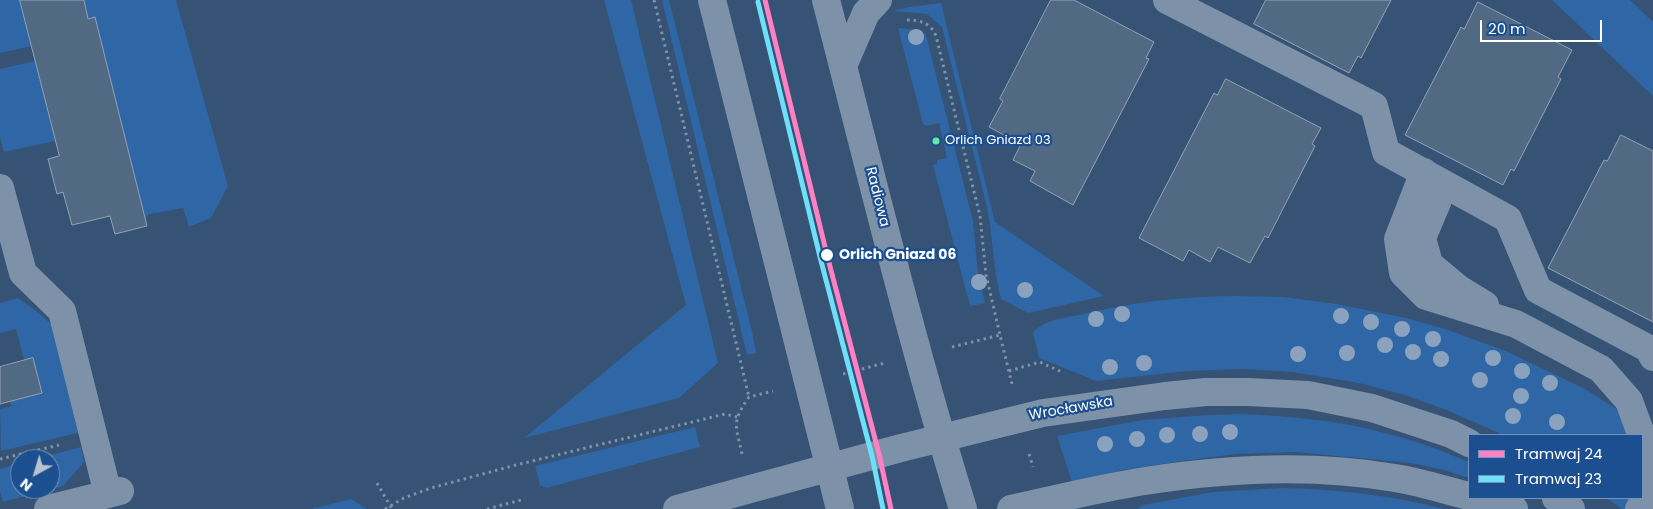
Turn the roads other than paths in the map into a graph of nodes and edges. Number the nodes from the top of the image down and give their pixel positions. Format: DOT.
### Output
graph roads {
  1 [pos="712,0"];
  2 [pos="826,0"];
  3 [pos="878,0"];
  4 [pos="1167,0"];
  5 [pos="843,66"];
  6 [pos="1424,172"];
  7 [pos="0,188"];
  8 [pos="1438,200"];
  9 [pos="1516,324"];
  10 [pos="1653,357"];
  11 [pos="1642,434"];
  12 [pos="1643,438"];
  13 [pos="941,439"];
  14 [pos="1468,442"];
  15 [pos="829,468"];
  16 [pos="1468,496"];
  17 [pos="1479,499"];
  18 [pos="1557,499"];
  19 [pos="48,509"];
  20 [pos="676,509"];
  21 [pos="840,509"];
  22 [pos="963,509"];
  23 [pos="1011,509"];
  24 [pos="1514,509"];
  25 [pos="1571,509"];
  26 [pos="1639,509"];
  1 -- 15 [label="street"];
  2 -- 5 [label="street, Radiowa"];
  3 -- 5 [label="street"];
  4 -- 6 [label="street"];
  5 -- 13 [label="street, Radiowa"];
  6 -- 9 [label="street"];
  6 -- 10 [label="street"];
  7 -- 19 [label="street"];
  8 -- 9 [label="street"];
  9 -- 11 [label="street"];
  12 -- 26 [label="street"];
  13 -- 14 [label="street, Wrocławska"];
  13 -- 15 [label="street, Wrocławska"];
  13 -- 22 [label="street, Radiowa"];
  15 -- 20 [label="street, Wrocławska"];
  15 -- 21 [label="street"];
  16 -- 23 [label="street"];
  17 -- 24 [label="street"];
  18 -- 25 [label="street"];
}
